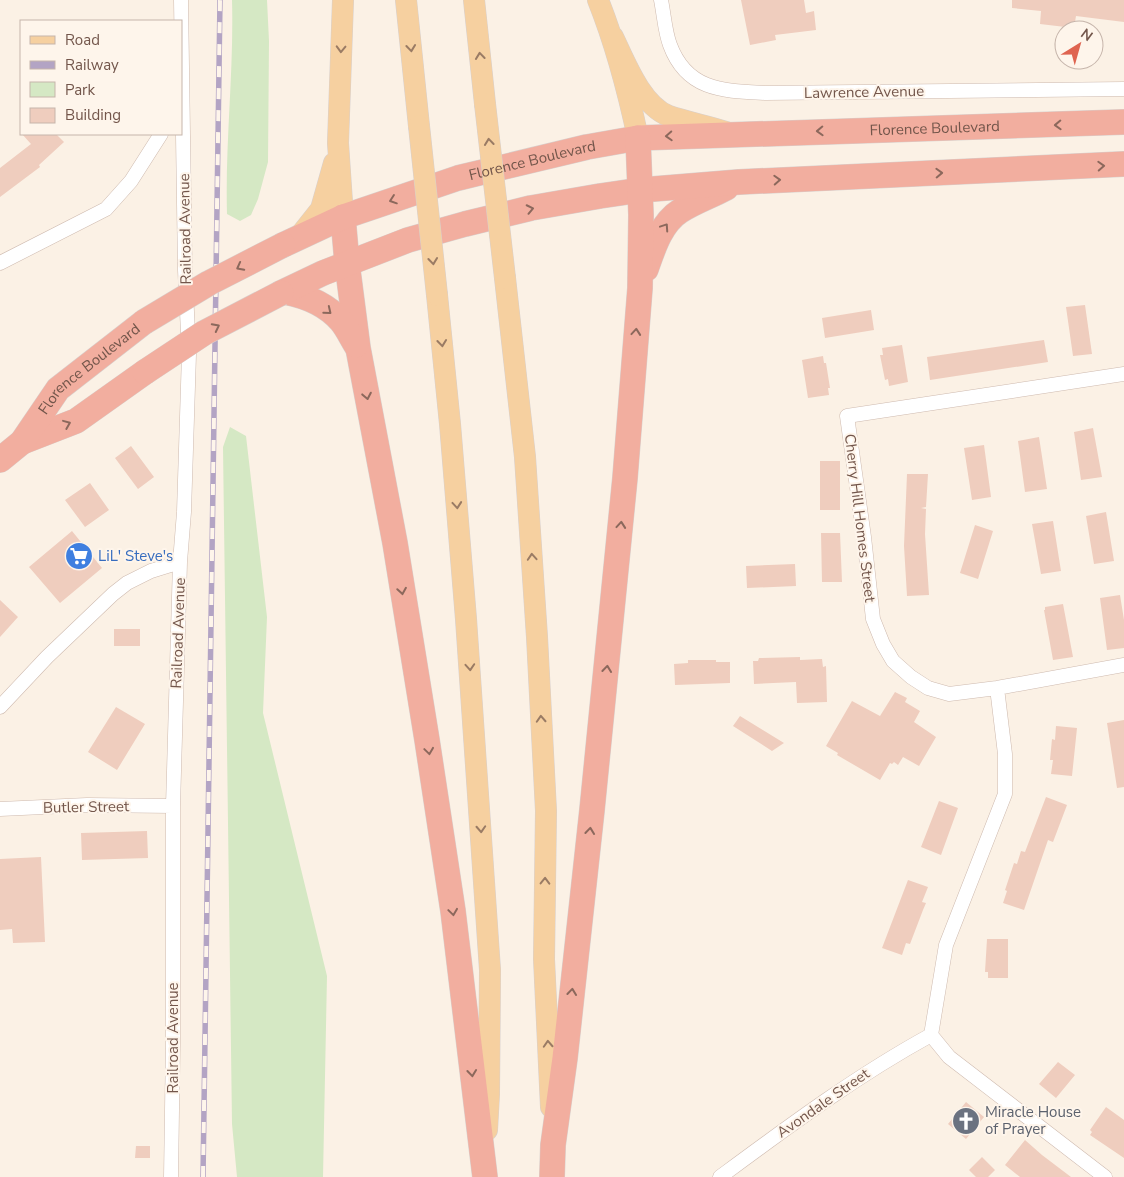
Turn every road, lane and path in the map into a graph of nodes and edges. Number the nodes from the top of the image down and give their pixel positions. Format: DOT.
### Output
graph roads {
  1 [pos="181,0"];
  2 [pos="343,0"];
  3 [pos="406,0"];
  4 [pos="474,0"];
  5 [pos="598,0"];
  6 [pos="661,0"];
  7 [pos="181,20"];
  8 [pos="613,37"];
  9 [pos="1124,89"];
  10 [pos="182,101"];
  11 [pos="1124,122"];
  12 [pos="160,135"];
  13 [pos="736,135"];
  14 [pos="638,138"];
  15 [pos="338,143"];
  16 [pos="1124,164"];
  17 [pos="739,182"];
  18 [pos="641,190"];
  19 [pos="344,217"];
  20 [pos="290,241"];
  21 [pos="0,263"];
  22 [pos="346,263"];
  23 [pos="640,288"];
  24 [pos="283,292"];
  25 [pos="358,348"];
  26 [pos="1124,374"];
  27 [pos="22,442"];
  28 [pos="0,460"];
  29 [pos="180,562"];
  30 [pos="1124,665"];
  31 [pos="997,688"];
  32 [pos="0,707"];
  33 [pos="172,806"];
  34 [pos="0,809"];
  35 [pos="931,1035"];
  36 [pos="553,1145"];
  37 [pos="485,1175"];
  38 [pos="171,1177"];
  39 [pos="552,1177"];
  40 [pos="720,1177"];
  41 [pos="1105,1177"];
  1 -- 7 [label="street, Railroad Avenue"];
  2 -- 15 [label="main road, one-way"];
  3 -- 37 [label="main road, one-way, bridge"];
  36 -- 4 [label="main road, one-way, bridge"];
  5 -- 8 [label="main road"];
  6 -- 9 [label="street, Lawrence Avenue"];
  8 -- 13 [label="main road"];
  8 -- 14 [label="main road"];
  10 -- 29 [label="street, Railroad Avenue"];
  11 -- 13 [label="highway, Florence Boulevard, one-way"];
  12 -- 21 [label="street"];
  13 -- 14 [label="highway, Florence Boulevard, one-way"];
  14 -- 18 [label="highway"];
  14 -- 19 [label="highway, Florence Boulevard, one-way"];
  15 -- 19 [label="main road"];
  15 -- 20 [label="main road"];
  17 -- 16 [label="highway, Florence Boulevard, one-way"];
  17 -- 18 [label="highway, Florence Boulevard"];
  23 -- 17 [label="highway, one-way"];
  22 -- 18 [label="highway, Florence Boulevard, one-way"];
  18 -- 23 [label="highway"];
  19 -- 20 [label="highway, Florence Boulevard"];
  19 -- 22 [label="highway"];
  20 -- 27 [label="highway, Florence Boulevard, one-way, bridge"];
  22 -- 24 [label="highway, Florence Boulevard"];
  22 -- 25 [label="highway"];
  36 -- 23 [label="highway, one-way"];
  24 -- 25 [label="highway, one-way"];
  27 -- 24 [label="highway, Florence Boulevard, one-way, bridge"];
  25 -- 37 [label="highway, one-way"];
  26 -- 31 [label="street, Cherry Hill Homes Street"];
  27 -- 28 [label="highway, Florence Boulevard"];
  29 -- 32 [label="street"];
  29 -- 33 [label="street, Railroad Avenue"];
  30 -- 31 [label="street, Cherry Hill Homes Street"];
  31 -- 35 [label="street"];
  33 -- 34 [label="street, Butler Street"];
  33 -- 38 [label="street, Railroad Avenue"];
  35 -- 40 [label="street, Avondale Street"];
  35 -- 41 [label="street"];
  36 -- 39 [label="highway"];
}
